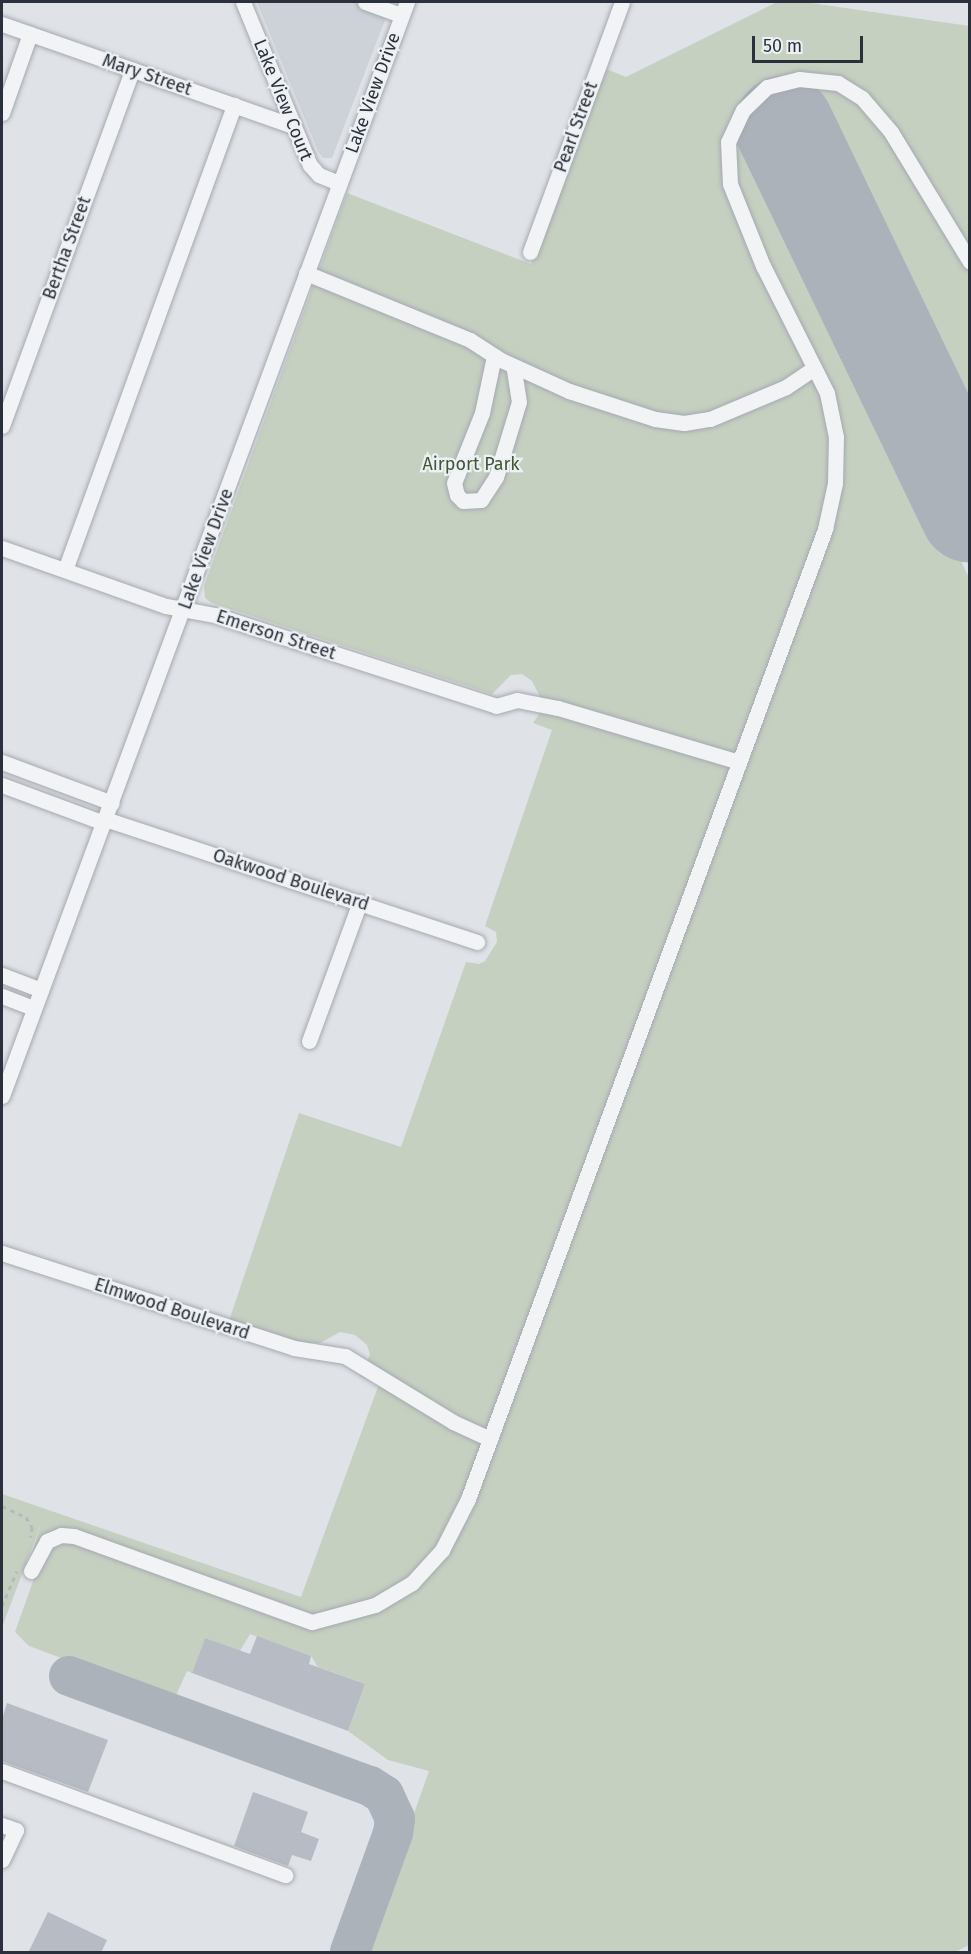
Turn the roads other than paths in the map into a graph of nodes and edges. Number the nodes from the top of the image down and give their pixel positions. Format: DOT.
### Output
graph roads {
  1 [pos="243,2"];
  2 [pos="365,2"];
  3 [pos="622,2"];
  4 [pos="404,8"];
  5 [pos="2,24"];
  6 [pos="30,34"];
  7 [pos="132,70"];
  8 [pos="234,105"];
  9 [pos="2,113"];
  10 [pos="293,126"];
  11 [pos="339,183"];
  12 [pos="530,252"];
  13 [pos="969,262"];
  14 [pos="306,273"];
  15 [pos="494,356"];
  16 [pos="513,366"];
  17 [pos="814,368"];
  18 [pos="2,426"];
  19 [pos="2,548"];
  20 [pos="65,570"];
  21 [pos="184,608"];
  22 [pos="2,762"];
  23 [pos="739,762"];
  24 [pos="2,784"];
  25 [pos="112,803"];
  26 [pos="105,821"];
  27 [pos="360,902"];
  28 [pos="477,942"];
  29 [pos="2,975"];
  30 [pos="41,990"];
  31 [pos="2,996"];
  32 [pos="34,1008"];
  33 [pos="309,1041"];
  34 [pos="2,1096"];
  35 [pos="2,1253"];
  36 [pos="490,1439"];
  37 [pos="25,1569"];
  38 [pos="2,1771"];
  39 [pos="9,1827"];
  40 [pos="2,1860"];
  41 [pos="285,1875"];
  1 -- 10 [label="street, Lake View Court"];
  2 -- 4 [label="street"];
  3 -- 12 [label="street, Pearl Street"];
  4 -- 11 [label="street, Lake View Drive"];
  5 -- 6 [label="street, Mary Street"];
  6 -- 7 [label="street, Mary Street"];
  6 -- 9 [label="street"];
  7 -- 8 [label="street, Mary Street"];
  7 -- 18 [label="street, Bertha Street"];
  8 -- 10 [label="street, Mary Street"];
  8 -- 20 [label="street"];
  10 -- 11 [label="street, Lake View Court"];
  11 -- 14 [label="street, Lake View Drive"];
  13 -- 17 [label="street"];
  14 -- 15 [label="street"];
  14 -- 21 [label="street, Lake View Drive"];
  15 -- 16 [label="street"];
  15 -- 16 [label="street"];
  16 -- 17 [label="street"];
  17 -- 23 [label="street"];
  19 -- 20 [label="street, Emerson Street"];
  20 -- 21 [label="street, Emerson Street"];
  21 -- 23 [label="street, Emerson Street"];
  21 -- 25 [label="street, Lake View Drive"];
  22 -- 25 [label="street"];
  23 -- 36 [label="street"];
  24 -- 26 [label="street, Oakwood Boulevard"];
  25 -- 26 [label="street, Lake View Drive"];
  26 -- 27 [label="street, Oakwood Boulevard"];
  26 -- 30 [label="street, Lake View Drive"];
  27 -- 28 [label="street, Oakwood Boulevard"];
  27 -- 33 [label="street"];
  29 -- 30 [label="street"];
  30 -- 32 [label="street, Lake View Drive"];
  31 -- 32 [label="street"];
  32 -- 34 [label="street, Lake View Drive"];
  35 -- 36 [label="street, Elmwood Boulevard"];
  36 -- 37 [label="street"];
  38 -- 41 [label="street"];
  39 -- 40 [label="street"];
}
